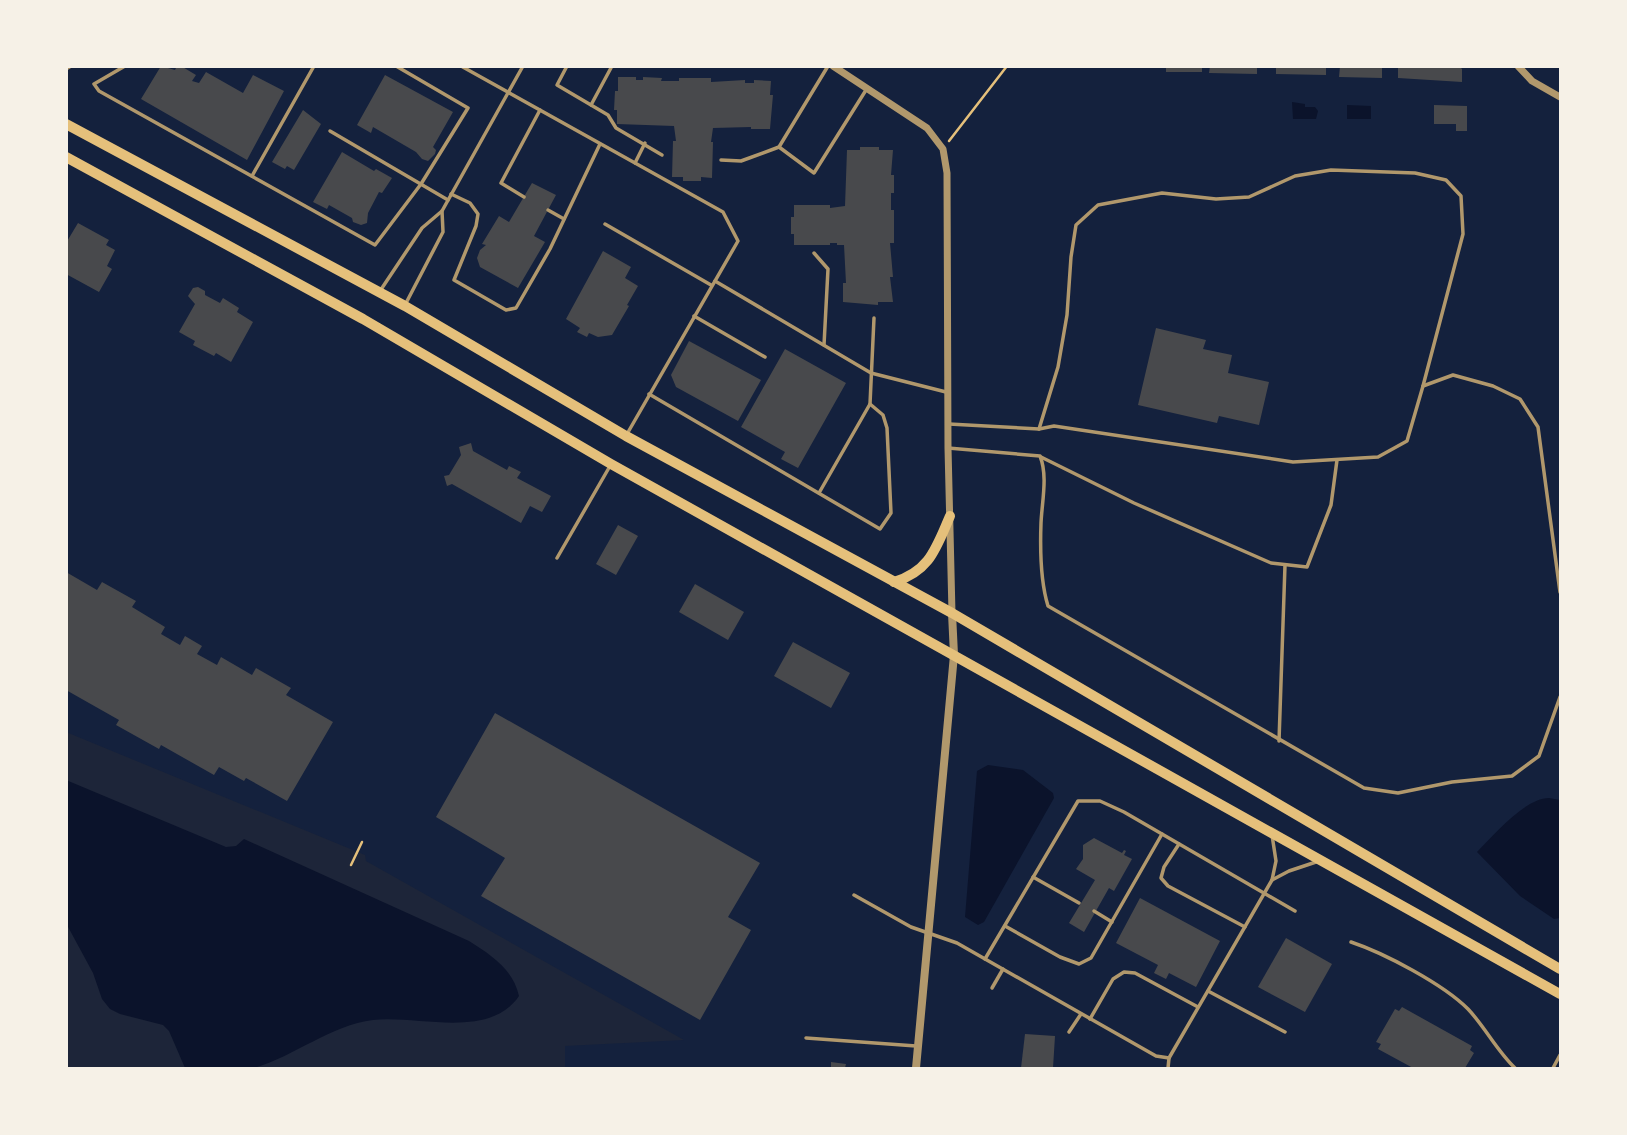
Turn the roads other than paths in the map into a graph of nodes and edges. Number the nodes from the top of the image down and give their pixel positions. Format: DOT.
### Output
graph roads {
  1 [pos="71,66"];
  2 [pos="314,66"];
  3 [pos="397,66"];
  4 [pos="461,66"];
  5 [pos="523,66"];
  6 [pos="567,66"];
  7 [pos="612,66"];
  8 [pos="828,66"];
  9 [pos="834,66"];
  10 [pos="1518,66"];
  11 [pos="124,67"];
  12 [pos="66,69"];
  13 [pos="867,88"];
  14 [pos="509,93"];
  15 [pos="1560,97"];
  16 [pos="591,105"];
  17 [pos="540,110"];
  18 [pos="66,124"];
  19 [pos="330,131"];
  20 [pos="645,143"];
  21 [pos="600,144"];
  22 [pos="779,147"];
  23 [pos="662,155"];
  24 [pos="66,157"];
  25 [pos="721,160"];
  26 [pos="635,163"];
  27 [pos="252,176"];
  28 [pos="421,184"];
  29 [pos="451,194"];
  30 [pos="524,197"];
  31 [pos="448,200"];
  32 [pos="548,210"];
  33 [pos="442,211"];
  34 [pos="564,219"];
  35 [pos="605,223"];
  36 [pos="814,253"];
  37 [pos="713,283"];
  38 [pos="379,293"];
  39 [pos="405,306"];
  40 [pos="694,316"];
  41 [pos="874,318"];
  42 [pos="824,345"];
  43 [pos="765,357"];
  44 [pos="871,373"];
  45 [pos="1423,386"];
  46 [pos="948,393"];
  47 [pos="649,394"];
  48 [pos="870,404"];
  49 [pos="948,424"];
  50 [pos="1039,429"];
  51 [pos="626,436"];
  52 [pos="948,448"];
  53 [pos="1040,456"];
  54 [pos="1337,460"];
  55 [pos="611,464"];
  56 [pos="819,493"];
  57 [pos="950,516"];
  58 [pos="557,558"];
  59 [pos="1285,565"];
  60 [pos="894,582"];
  61 [pos="1560,592"];
  62 [pos="953,613"];
  63 [pos="954,655"];
  64 [pos="1560,696"];
  65 [pos="1279,741"];
  66 [pos="1272,833"];
  67 [pos="1162,834"];
  68 [pos="1179,844"];
  69 [pos="1321,861"];
  70 [pos="1033,877"];
  71 [pos="1272,880"];
  72 [pos="1265,893"];
  73 [pos="855,895"];
  74 [pos="1079,904"];
  75 [pos="1094,911"];
  76 [pos="1295,911"];
  77 [pos="1112,922"];
  78 [pos="1004,926"];
  79 [pos="1245,928"];
  80 [pos="928,932"];
  81 [pos="1350,942"];
  82 [pos="985,959"];
  83 [pos="1003,969"];
  84 [pos="1560,970"];
  85 [pos="992,988"];
  86 [pos="1208,991"];
  87 [pos="1560,994"];
  88 [pos="1198,1008"];
  89 [pos="1081,1013"];
  90 [pos="1090,1018"];
  91 [pos="1069,1032"];
  92 [pos="1285,1032"];
  93 [pos="806,1038"];
  94 [pos="918,1046"];
  95 [pos="1560,1055"];
  96 [pos="1169,1058"];
  97 [pos="916,1069"];
  98 [pos="1168,1069"];
  99 [pos="1515,1069"];
  100 [pos="1553,1069"];
  1 -- 12 [label="lane"];
  2 -- 27 [label="lane"];
  3 -- 28 [label="lane"];
  4 -- 14 [label="lane"];
  5 -- 14 [label="lane"];
  6 -- 16 [label="lane"];
  7 -- 16 [label="lane"];
  8 -- 22 [label="lane"];
  9 -- 13 [label="street"];
  10 -- 15 [label="street"];
  11 -- 27 [label="lane"];
  13 -- 22 [label="lane"];
  13 -- 46 [label="street"];
  14 -- 17 [label="lane"];
  14 -- 29 [label="lane"];
  16 -- 20 [label="lane"];
  17 -- 21 [label="lane"];
  17 -- 30 [label="lane"];
  18 -- 38 [label="main road"];
  19 -- 28 [label="lane"];
  20 -- 23 [label="lane"];
  20 -- 26 [label="lane"];
  21 -- 26 [label="lane"];
  21 -- 34 [label="lane"];
  22 -- 25 [label="lane"];
  24 -- 55 [label="main road"];
  26 -- 37 [label="lane"];
  27 -- 28 [label="lane"];
  28 -- 31 [label="lane"];
  29 -- 31 [label="lane"];
  29 -- 34 [label="lane"];
  31 -- 33 [label="lane"];
  32 -- 34 [label="lane"];
  33 -- 38 [label="lane"];
  33 -- 39 [label="lane"];
  35 -- 37 [label="lane"];
  36 -- 42 [label="lane"];
  37 -- 40 [label="lane"];
  37 -- 42 [label="lane"];
  38 -- 39 [label="main road"];
  39 -- 51 [label="main road"];
  40 -- 43 [label="lane"];
  40 -- 47 [label="lane"];
  41 -- 44 [label="lane"];
  42 -- 44 [label="lane"];
  44 -- 46 [label="lane"];
  44 -- 48 [label="lane"];
  45 -- 50 [label="lane"];
  45 -- 54 [label="lane"];
  45 -- 61 [label="lane"];
  46 -- 49 [label="street"];
  47 -- 51 [label="lane"];
  47 -- 56 [label="lane"];
  48 -- 56 [label="lane"];
  48 -- 56 [label="lane"];
  49 -- 50 [label="lane"];
  49 -- 52 [label="street"];
  50 -- 54 [label="lane"];
  51 -- 60 [label="main road"];
  52 -- 53 [label="lane"];
  52 -- 57 [label="street"];
  53 -- 59 [label="lane"];
  53 -- 65 [label="lane"];
  54 -- 59 [label="lane"];
  55 -- 58 [label="lane"];
  55 -- 63 [label="main road"];
  57 -- 60 [label="main road"];
  57 -- 62 [label="street"];
  59 -- 65 [label="lane"];
  60 -- 62 [label="main road"];
  62 -- 63 [label="street"];
  62 -- 84 [label="main road"];
  63 -- 66 [label="main road"];
  63 -- 80 [label="street"];
  64 -- 65 [label="lane"];
  66 -- 69 [label="main road"];
  66 -- 71 [label="lane"];
  67 -- 68 [label="lane"];
  67 -- 70 [label="lane"];
  67 -- 77 [label="lane"];
  68 -- 72 [label="lane"];
  68 -- 79 [label="lane"];
  69 -- 71 [label="lane"];
  69 -- 87 [label="main road"];
  70 -- 74 [label="lane"];
  70 -- 78 [label="lane"];
  71 -- 72 [label="lane"];
  72 -- 76 [label="lane"];
  72 -- 79 [label="lane"];
  73 -- 80 [label="lane"];
  75 -- 77 [label="lane"];
  77 -- 78 [label="lane"];
  78 -- 82 [label="lane"];
  79 -- 86 [label="lane"];
  80 -- 82 [label="lane"];
  80 -- 94 [label="street"];
  81 -- 99 [label="lane"];
  82 -- 83 [label="lane"];
  83 -- 85 [label="lane"];
  83 -- 89 [label="lane"];
  86 -- 88 [label="lane"];
  86 -- 92 [label="lane"];
  88 -- 90 [label="lane"];
  88 -- 96 [label="lane"];
  89 -- 90 [label="lane"];
  89 -- 91 [label="lane"];
  90 -- 96 [label="lane"];
  93 -- 94 [label="lane"];
  94 -- 97 [label="street"];
  95 -- 100 [label="lane"];
  96 -- 98 [label="lane"];
}
